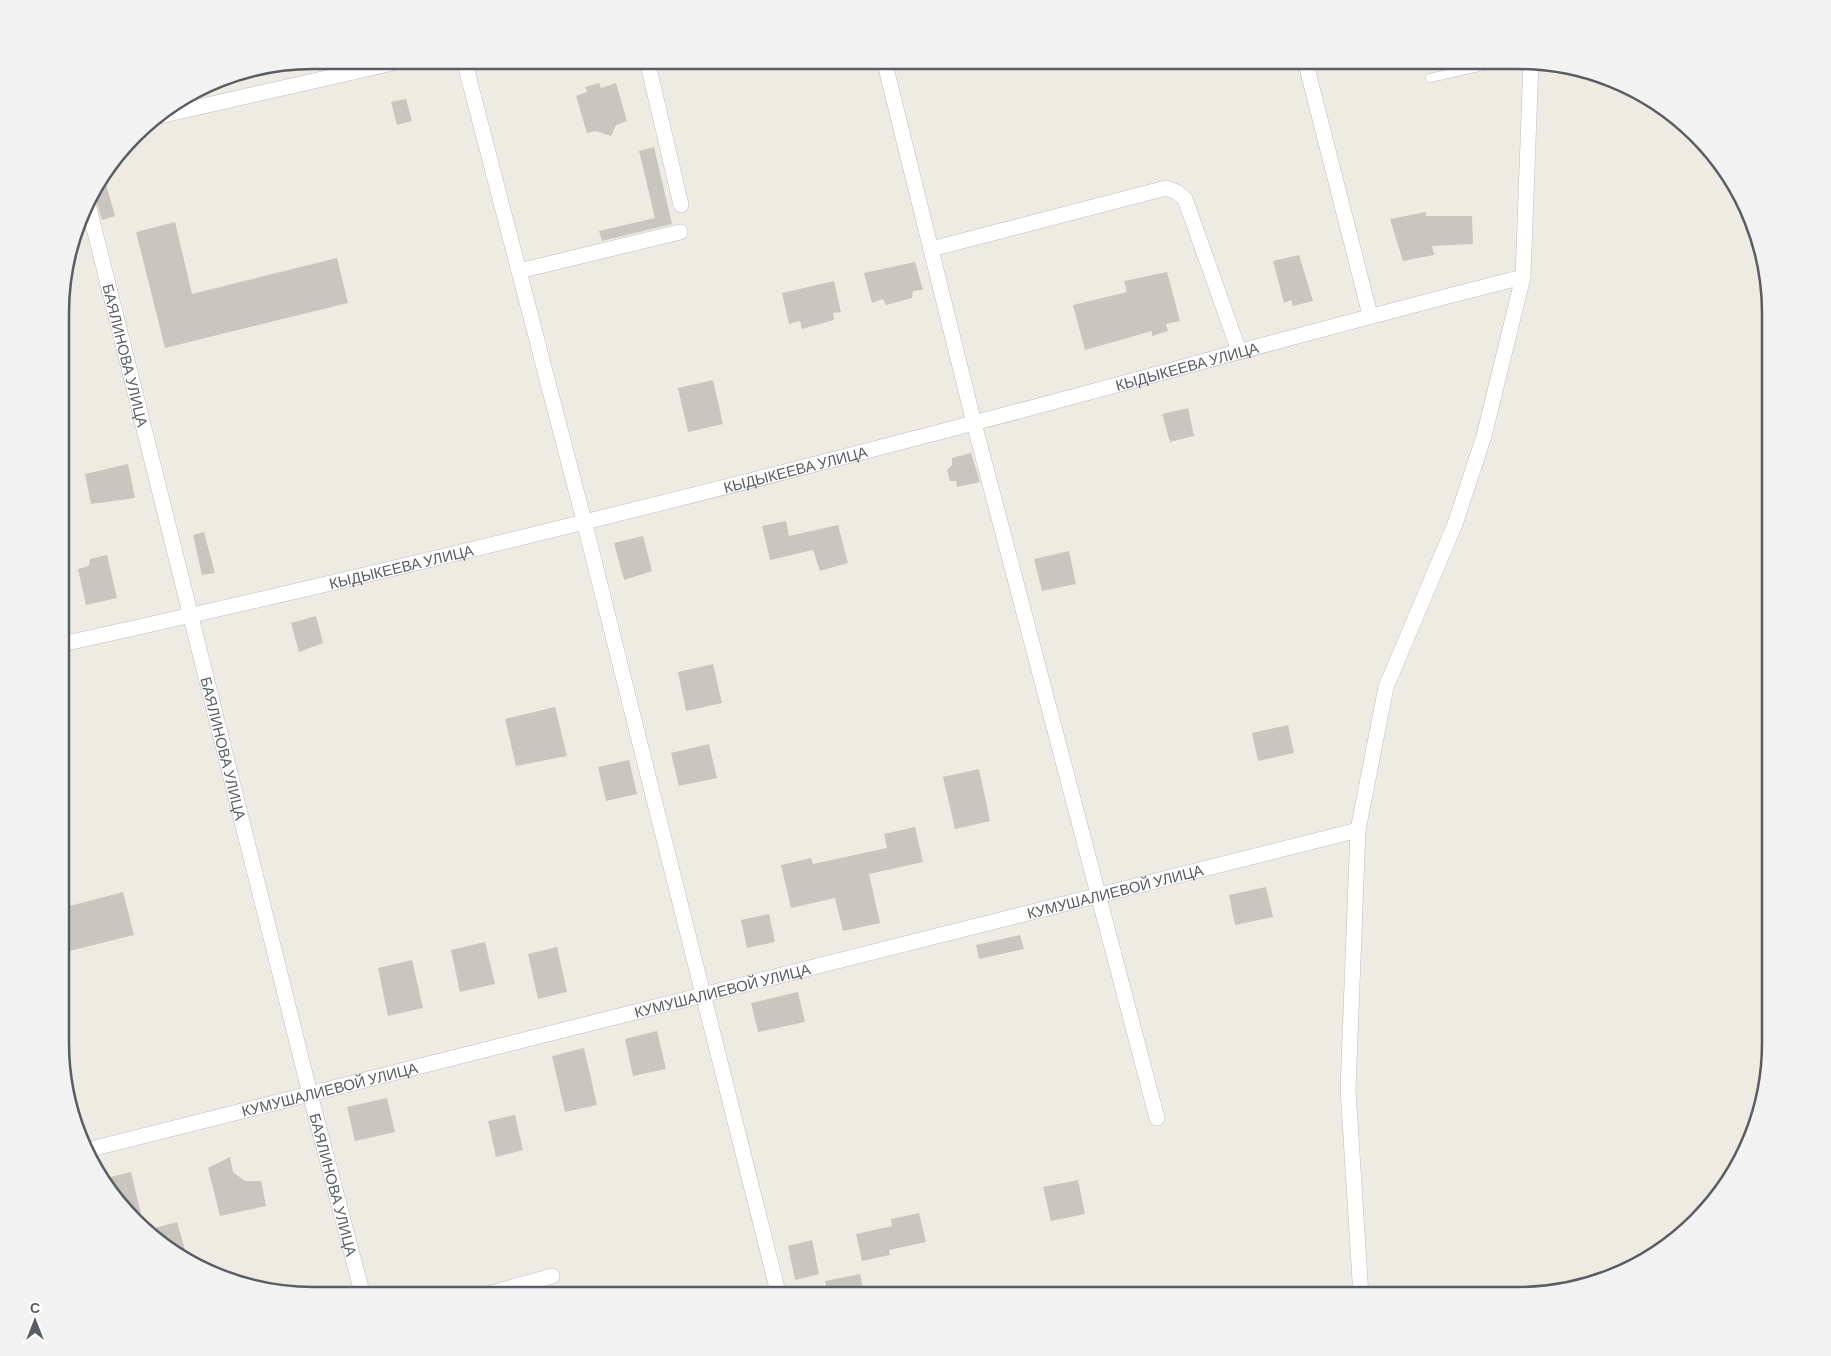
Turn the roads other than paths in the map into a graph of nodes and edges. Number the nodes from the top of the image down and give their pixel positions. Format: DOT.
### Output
graph roads {
  1 [pos="366,69"];
  2 [pos="466,69"];
  3 [pos="649,69"];
  4 [pos="886,69"];
  5 [pos="1307,69"];
  6 [pos="1468,69"];
  7 [pos="1531,69"];
  8 [pos="1430,78"];
  9 [pos="173,113"];
  10 [pos="682,205"];
  11 [pos="90,213"];
  12 [pos="680,232"];
  13 [pos="931,249"];
  14 [pos="519,271"];
  15 [pos="1522,277"];
  16 [pos="1370,315"];
  17 [pos="1239,351"];
  18 [pos="974,423"];
  19 [pos="584,521"];
  20 [pos="191,616"];
  21 [pos="69,642"];
  22 [pos="1358,830"];
  23 [pos="1098,895"];
  24 [pos="704,995"];
  25 [pos="310,1094"];
  26 [pos="1157,1118"];
  27 [pos="93,1149"];
  28 [pos="552,1276"];
  29 [pos="361,1287"];
  30 [pos="512,1287"];
  31 [pos="777,1287"];
  32 [pos="1360,1287"];
  1 -- 9 [label="street"];
  2 -- 14 [label="street"];
  3 -- 10 [label="street"];
  4 -- 13 [label="street"];
  5 -- 16 [label="street"];
  6 -- 8 [label="lane"];
  7 -- 15 [label="street"];
  11 -- 20 [label="street, БАЯЛИНОВА УЛИЦА"];
  12 -- 14 [label="street"];
  13 -- 17 [label="street"];
  13 -- 18 [label="street"];
  14 -- 19 [label="street"];
  15 -- 16 [label="street, КЫДЫКЕЕВА УЛИЦА"];
  15 -- 22 [label="street"];
  16 -- 17 [label="street, КЫДЫКЕЕВА УЛИЦА"];
  17 -- 18 [label="street, КЫДЫКЕЕВА УЛИЦА"];
  18 -- 19 [label="street, КЫДЫКЕЕВА УЛИЦА"];
  18 -- 23 [label="street"];
  19 -- 20 [label="street, КЫДЫКЕЕВА УЛИЦА"];
  19 -- 24 [label="street"];
  20 -- 21 [label="street, КЫДЫКЕЕВА УЛИЦА"];
  20 -- 25 [label="street, БАЯЛИНОВА УЛИЦА"];
  22 -- 23 [label="street, КУМУШАЛИЕВОЙ УЛИЦА"];
  22 -- 32 [label="street"];
  23 -- 24 [label="street, КУМУШАЛИЕВОЙ УЛИЦА"];
  23 -- 26 [label="street"];
  24 -- 25 [label="street, КУМУШАЛИЕВОЙ УЛИЦА"];
  24 -- 31 [label="street"];
  25 -- 27 [label="street, КУМУШАЛИЕВОЙ УЛИЦА"];
  25 -- 29 [label="street, БАЯЛИНОВА УЛИЦА"];
  28 -- 30 [label="street"];
}
